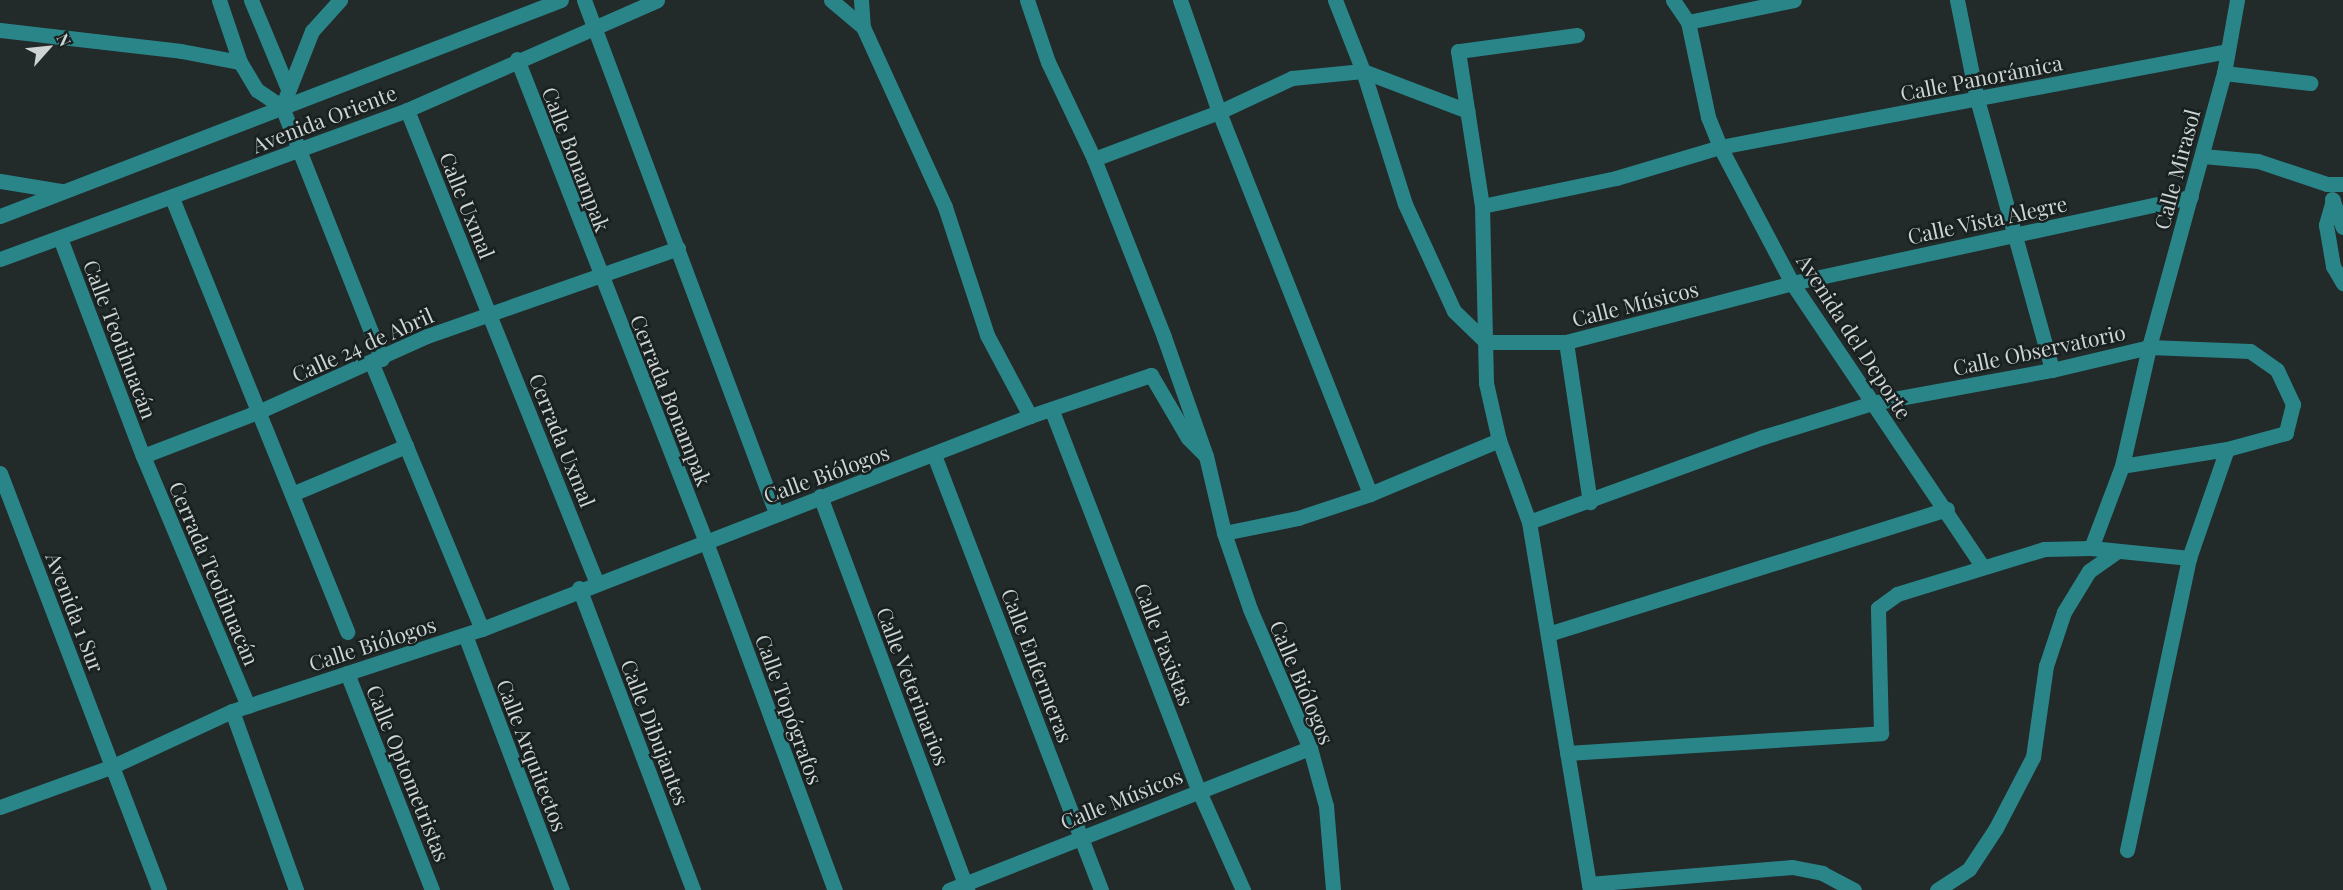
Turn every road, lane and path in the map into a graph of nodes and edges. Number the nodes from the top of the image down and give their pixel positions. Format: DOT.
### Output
graph roads {
  1 [pos="219,0"];
  2 [pos="250,0"];
  3 [pos="340,0"];
  4 [pos="561,0"];
  5 [pos="584,0"];
  6 [pos="657,0"];
  7 [pos="831,0"];
  8 [pos="861,0"];
  9 [pos="1027,0"];
  10 [pos="1180,0"];
  11 [pos="1335,0"];
  12 [pos="1673,0"];
  13 [pos="1794,0"];
  14 [pos="1957,0"];
  15 [pos="2237,0"];
  16 [pos="1688,22"];
  17 [pos="593,27"];
  18 [pos="863,27"];
  19 [pos="0,30"];
  20 [pos="1577,35"];
  21 [pos="2227,51"];
  22 [pos="516,59"];
  23 [pos="240,62"];
  24 [pos="1363,71"];
  25 [pos="2224,73"];
  26 [pos="2310,83"];
  27 [pos="288,89"];
  28 [pos="1977,99"];
  29 [pos="282,107"];
  30 [pos="407,110"];
  31 [pos="1468,111"];
  32 [pos="1219,112"];
  33 [pos="1720,147"];
  34 [pos="300,150"];
  35 [pos="2204,156"];
  36 [pos="1094,159"];
  37 [pos="0,182"];
  38 [pos="2327,184"];
  39 [pos="2343,184"];
  40 [pos="64,191"];
  41 [pos="2191,197"];
  42 [pos="172,198"];
  43 [pos="2333,200"];
  44 [pos="1482,206"];
  45 [pos="0,216"];
  46 [pos="2343,227"];
  47 [pos="2016,234"];
  48 [pos="60,238"];
  49 [pos="678,248"];
  50 [pos="0,259"];
  51 [pos="598,275"];
  52 [pos="2343,283"];
  53 [pos="1792,284"];
  54 [pos="490,315"];
  55 [pos="1486,342"];
  56 [pos="1566,342"];
  57 [pos="2149,347"];
  58 [pos="377,361"];
  59 [pos="2052,370"];
  60 [pos="1872,403"];
  61 [pos="260,411"];
  62 [pos="1052,411"];
  63 [pos="1030,416"];
  64 [pos="1499,440"];
  65 [pos="406,446"];
  66 [pos="2227,449"];
  67 [pos="143,456"];
  68 [pos="934,456"];
  69 [pos="1206,456"];
  70 [pos="2122,466"];
  71 [pos="0,473"];
  72 [pos="292,494"];
  73 [pos="1370,494"];
  74 [pos="820,496"];
  75 [pos="1590,502"];
  76 [pos="1947,509"];
  77 [pos="7,510"];
  78 [pos="776,513"];
  79 [pos="1529,522"];
  80 [pos="1224,533"];
  81 [pos="706,542"];
  82 [pos="2091,548"];
  83 [pos="2116,552"];
  84 [pos="2189,558"];
  85 [pos="1983,567"];
  86 [pos="596,581"];
  87 [pos="579,588"];
  88 [pos="482,629"];
  89 [pos="347,632"];
  90 [pos="1548,634"];
  91 [pos="465,635"];
  92 [pos="347,673"];
  93 [pos="248,706"];
  94 [pos="232,711"];
  95 [pos="1310,748"];
  96 [pos="1567,753"];
  97 [pos="113,766"];
  98 [pos="1198,789"];
  99 [pos="0,807"];
  100 [pos="1083,835"];
  101 [pos="2127,850"];
  102 [pos="966,887"];
  103 [pos="1590,887"];
  104 [pos="159,890"];
  105 [pos="296,890"];
  106 [pos="432,890"];
  107 [pos="562,890"];
  108 [pos="693,890"];
  109 [pos="835,890"];
  110 [pos="948,890"];
  111 [pos="1101,890"];
  112 [pos="1243,890"];
  113 [pos="1334,890"];
  114 [pos="1854,890"];
  115 [pos="1937,890"];
  1 -- 23 [label="street"];
  2 -- 27 [label="street"];
  3 -- 27 [label="street"];
  4 -- 29 [label="street, Avenida Oriente"];
  5 -- 17 [label="street"];
  6 -- 17 [label="street, Avenida Oriente"];
  7 -- 18 [label="street"];
  8 -- 18 [label="street"];
  9 -- 36 [label="street"];
  10 -- 32 [label="street"];
  11 -- 24 [label="street"];
  12 -- 16 [label="street"];
  13 -- 16 [label="street"];
  14 -- 28 [label="street"];
  15 -- 21 [label="street, Calle Mirasol"];
  16 -- 33 [label="street, Avenida del Deporte"];
  17 -- 22 [label="street, Avenida Oriente"];
  17 -- 49 [label="street"];
  18 -- 63 [label="street"];
  19 -- 23 [label="street"];
  20 -- 31 [label="street"];
  21 -- 25 [label="street, Calle Mirasol"];
  21 -- 28 [label="street, Calle Panorámica"];
  22 -- 30 [label="street, Avenida Oriente"];
  22 -- 51 [label="street, Calle Bonampak"];
  23 -- 29 [label="street"];
  24 -- 31 [label="street"];
  24 -- 32 [label="street"];
  24 -- 55 [label="street"];
  25 -- 26 [label="street"];
  25 -- 35 [label="street, Calle Mirasol"];
  27 -- 29 [label="street"];
  28 -- 33 [label="street, Calle Panorámica"];
  28 -- 47 [label="street"];
  29 -- 34 [label="street"];
  29 -- 40 [label="street, Avenida Oriente"];
  30 -- 34 [label="street, Avenida Oriente"];
  30 -- 54 [label="street, Calle Uxmal"];
  31 -- 44 [label="street"];
  32 -- 36 [label="street"];
  32 -- 73 [label="street"];
  33 -- 44 [label="street, Calle Panorámica"];
  33 -- 53 [label="street, Avenida del Deporte"];
  34 -- 42 [label="street, Avenida Oriente"];
  34 -- 58 [label="street"];
  35 -- 38 [label="street"];
  35 -- 41 [label="street, Calle Mirasol"];
  36 -- 69 [label="street"];
  37 -- 40 [label="street"];
  38 -- 39 [label="street"];
  38 -- 43 [label="street"];
  40 -- 45 [label="street, Avenida Oriente"];
  41 -- 47 [label="street, Calle Vista Alegre"];
  41 -- 57 [label="street, Calle Mirasol"];
  42 -- 48 [label="street, Avenida Oriente"];
  42 -- 61 [label="street"];
  43 -- 46 [label="street"];
  43 -- 52 [label="street"];
  44 -- 55 [label="street"];
  47 -- 53 [label="street, Calle Vista Alegre"];
  47 -- 59 [label="street"];
  48 -- 50 [label="street, Avenida Oriente"];
  48 -- 67 [label="street, Calle Teotihuacán"];
  49 -- 51 [label="street, Calle 24 de Abril"];
  49 -- 78 [label="street"];
  51 -- 54 [label="street, Calle 24 de Abril"];
  51 -- 81 [label="street, Cerrada Bonampak"];
  53 -- 56 [label="street, Calle Músicos"];
  53 -- 60 [label="street, Avenida del Deporte"];
  54 -- 58 [label="street, Calle 24 de Abril"];
  54 -- 86 [label="street, Cerrada Uxmal"];
  55 -- 56 [label="street, Calle Músicos"];
  55 -- 64 [label="street"];
  56 -- 75 [label="street"];
  57 -- 59 [label="street, Calle Observatorio"];
  57 -- 66 [label="street, Calle Observatorio"];
  57 -- 70 [label="street, Calle Mirasol"];
  58 -- 61 [label="street, Calle 24 de Abril"];
  58 -- 65 [label="street"];
  59 -- 60 [label="street, Calle Observatorio"];
  60 -- 75 [label="street, Calle Observatorio"];
  60 -- 76 [label="street, Avenida del Deporte"];
  61 -- 67 [label="street, Calle 24 de Abril"];
  61 -- 72 [label="street"];
  62 -- 63 [label="street, Calle Biólogos"];
  62 -- 69 [label="street, Calle Biólogos"];
  62 -- 98 [label="street, Calle Taxistas"];
  63 -- 68 [label="street, Calle Biólogos"];
  64 -- 73 [label="street"];
  64 -- 79 [label="street"];
  65 -- 72 [label="street"];
  65 -- 88 [label="street"];
  66 -- 70 [label="street"];
  66 -- 84 [label="street"];
  67 -- 93 [label="street, Cerrada Teotihuacán"];
  68 -- 74 [label="street, Calle Biólogos"];
  68 -- 100 [label="street, Calle Enfermeras"];
  69 -- 80 [label="street, Calle Biólogos"];
  70 -- 82 [label="street, Calle Mirasol"];
  71 -- 77 [label="street, Avenida 1 Sur"];
  72 -- 89 [label="street"];
  73 -- 80 [label="street"];
  74 -- 78 [label="street, Calle Biólogos"];
  74 -- 102 [label="street, Calle Veterinarios"];
  75 -- 79 [label="street, Calle Observatorio"];
  76 -- 85 [label="street, Avenida del Deporte"];
  76 -- 90 [label="street"];
  77 -- 97 [label="street, Avenida 1 Sur"];
  78 -- 81 [label="street, Calle Biólogos"];
  79 -- 90 [label="street"];
  80 -- 95 [label="street, Calle Biólogos"];
  81 -- 86 [label="street, Calle Biólogos"];
  81 -- 109 [label="street, Calle Topógrafos"];
  82 -- 83 [label="street"];
  82 -- 85 [label="street"];
  83 -- 84 [label="street"];
  83 -- 115 [label="street"];
  84 -- 101 [label="street"];
  85 -- 96 [label="street"];
  86 -- 87 [label="street, Calle Biólogos"];
  87 -- 88 [label="street, Calle Biólogos"];
  87 -- 108 [label="street, Calle Dibujantes"];
  88 -- 91 [label="street, Calle Biólogos"];
  90 -- 96 [label="street"];
  91 -- 92 [label="street, Calle Biólogos"];
  91 -- 107 [label="street, Calle Arquitectos"];
  92 -- 93 [label="street, Calle Biólogos"];
  92 -- 106 [label="street, Calle Optometristas"];
  93 -- 94 [label="street, Calle Biólogos"];
  94 -- 97 [label="street, Calle Biólogos"];
  94 -- 105 [label="street"];
  95 -- 98 [label="street, Calle Músicos"];
  95 -- 113 [label="street, Calle Biólogos"];
  96 -- 103 [label="street"];
  97 -- 99 [label="street, Calle Biólogos"];
  97 -- 104 [label="street, Avenida 1 Sur"];
  98 -- 100 [label="street, Calle Músicos"];
  98 -- 112 [label="street, Calle Taxistas"];
  100 -- 102 [label="street, Calle Músicos"];
  100 -- 111 [label="street, Calle Enfermeras"];
  102 -- 110 [label="street, Calle Músicos"];
  103 -- 114 [label="street"];
}
